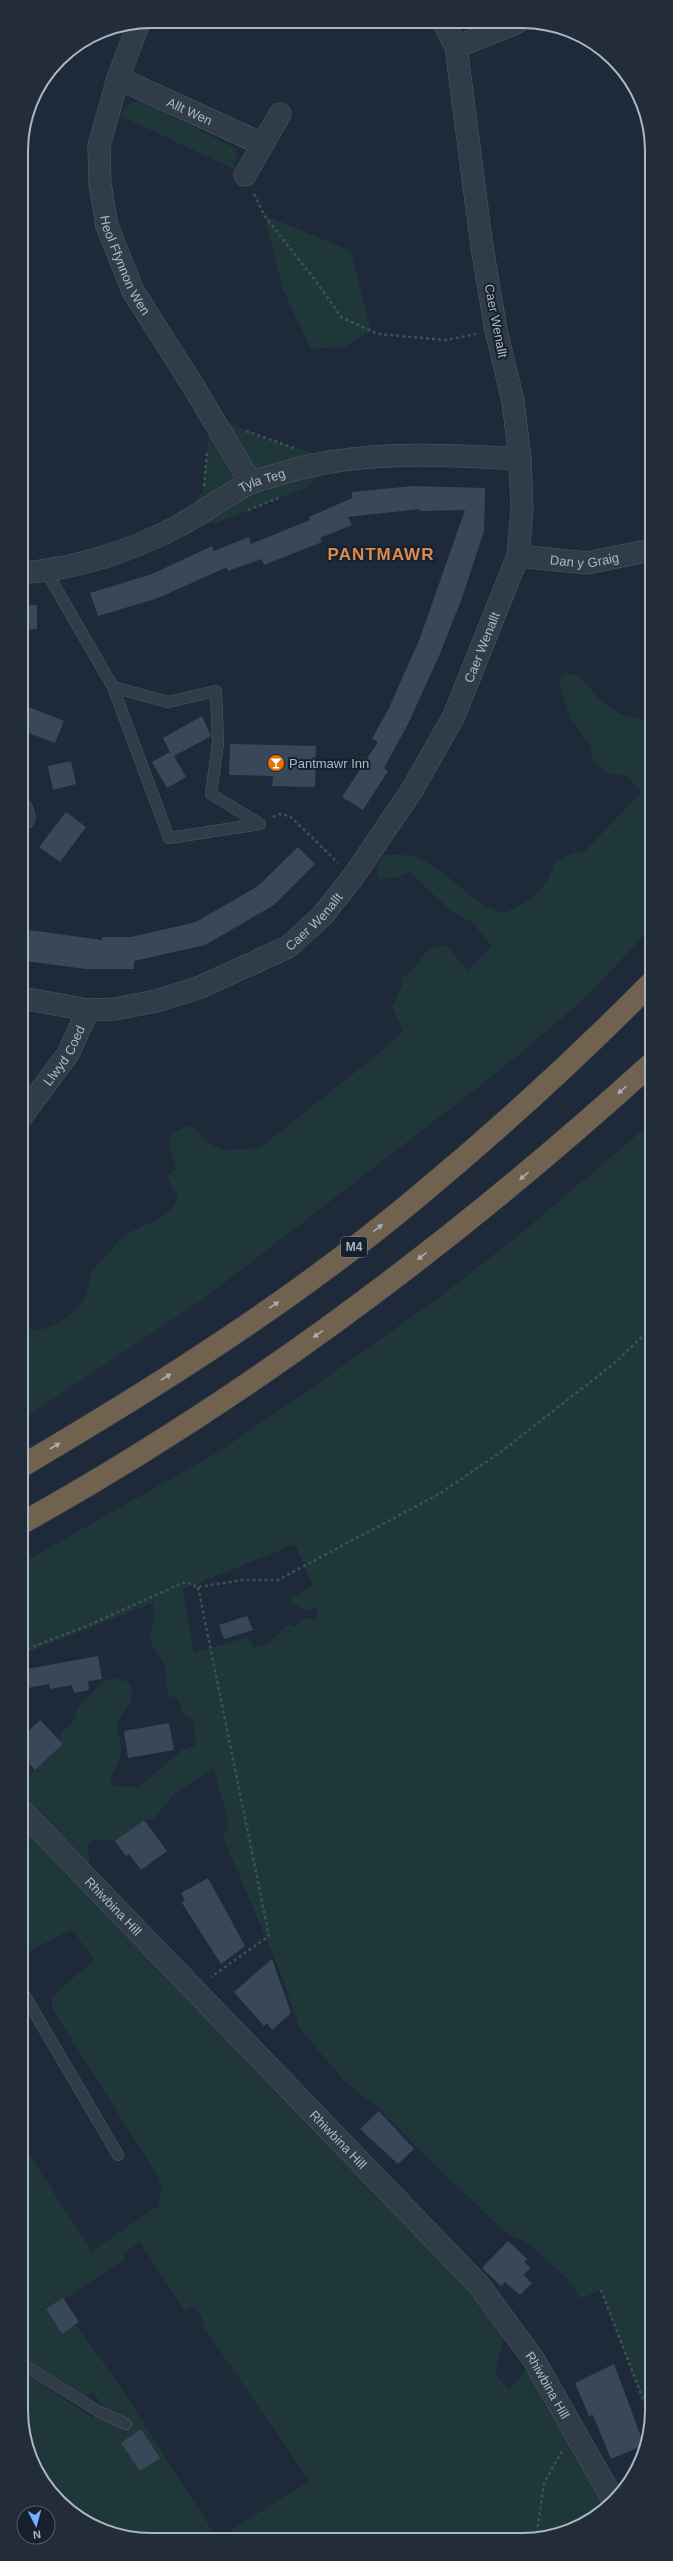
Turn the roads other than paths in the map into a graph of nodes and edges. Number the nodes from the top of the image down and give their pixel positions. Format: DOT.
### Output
graph roads {
  1 [pos="446,28"];
  2 [pos="504,28"];
  3 [pos="137,29"];
  4 [pos="456,47"];
  5 [pos="118,78"];
  6 [pos="280,114"];
  7 [pos="262,144"];
  8 [pos="245,175"];
  9 [pos="520,459"];
  10 [pos="251,483"];
  11 [pos="645,551"];
  12 [pos="518,556"];
  13 [pos="46,571"];
  14 [pos="28,572"];
  15 [pos="113,687"];
  16 [pos="645,989"];
  17 [pos="28,999"];
  18 [pos="88,1010"];
  19 [pos="645,1069"];
  20 [pos="28,1108"];
  21 [pos="28,1462"];
  22 [pos="28,1519"];
  23 [pos="28,1816"];
  24 [pos="28,2001"];
  25 [pos="118,2155"];
  26 [pos="28,2368"];
  27 [pos="126,2424"];
  28 [pos="611,2495"];
  1 -- 4 [label="street, Caer Wenallt"];
  2 -- 4 [label="street"];
  3 -- 5 [label="street, Heol Ffynnon Wen"];
  4 -- 9 [label="street, Caer Wenallt"];
  5 -- 7 [label="street, Allt Wen"];
  5 -- 10 [label="street, Heol Ffynnon Wen"];
  6 -- 7 [label="street"];
  7 -- 8 [label="street"];
  9 -- 10 [label="street, Tyla Teg"];
  9 -- 12 [label="street, Caer Wenallt"];
  10 -- 13 [label="street, Tyla Teg"];
  11 -- 12 [label="street, Dan y Graig"];
  12 -- 18 [label="street, Caer Wenallt"];
  13 -- 14 [label="street, Tyla Teg"];
  13 -- 15 [label="lane"];
  15 -- 15 [label="lane"];
  21 -- 16 [label="highway, M4, one-way"];
  17 -- 18 [label="street, Caer Wenallt"];
  18 -- 20 [label="street, Llwyd Coed"];
  19 -- 22 [label="highway, one-way"];
  23 -- 28 [label="street, Rhiwbina Hill"];
  24 -- 25 [label="lane"];
  26 -- 27 [label="lane"];
}
